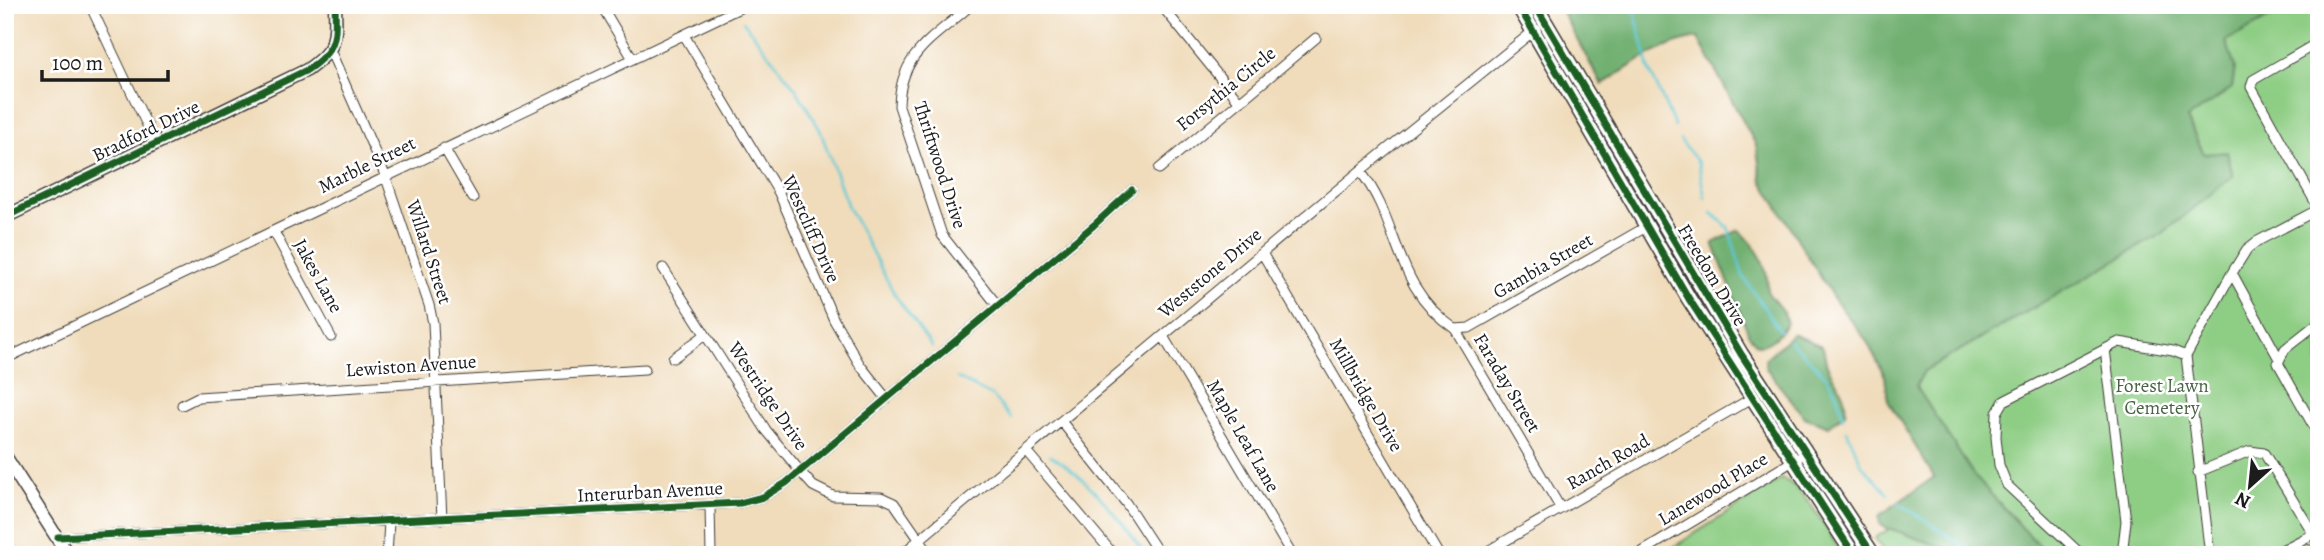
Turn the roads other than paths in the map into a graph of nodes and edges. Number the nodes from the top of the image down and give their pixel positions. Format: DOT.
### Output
graph roads {
  1 [pos="90,5"];
  2 [pos="335,5"];
  3 [pos="601,5"];
  4 [pos="746,5"];
  5 [pos="971,5"];
  6 [pos="1518,5"];
  7 [pos="1535,5"];
  8 [pos="1160,6"];
  9 [pos="1539,27"];
  10 [pos="684,35"];
  11 [pos="1316,38"];
  12 [pos="2319,41"];
  13 [pos="330,50"];
  14 [pos="633,59"];
  15 [pos="1240,101"];
  16 [pos="156,144"];
  17 [pos="444,148"];
  18 [pos="1159,169"];
  19 [pos="1360,171"];
  20 [pos="385,175"];
  21 [pos="1132,190"];
  22 [pos="473,198"];
  23 [pos="5,217"];
  24 [pos="1646,226"];
  25 [pos="274,232"];
  26 [pos="1262,253"];
  27 [pos="663,268"];
  28 [pos="2232,273"];
  29 [pos="998,306"];
  30 [pos="2319,322"];
  31 [pos="1455,329"];
  32 [pos="705,335"];
  33 [pos="1163,336"];
  34 [pos="331,337"];
  35 [pos="2105,349"];
  36 [pos="2186,356"];
  37 [pos="2278,357"];
  38 [pos="673,358"];
  39 [pos="5,359"];
  40 [pos="645,369"];
  41 [pos="435,382"];
  42 [pos="1752,398"];
  43 [pos="887,399"];
  44 [pos="182,405"];
  45 [pos="1061,421"];
  46 [pos="2319,436"];
  47 [pos="1027,452"];
  48 [pos="5,456"];
  49 [pos="1799,457"];
  50 [pos="800,472"];
  51 [pos="2198,472"];
  52 [pos="710,505"];
  53 [pos="1561,509"];
  54 [pos="442,519"];
  55 [pos="389,522"];
  56 [pos="2317,536"];
  57 [pos="58,537"];
  58 [pos="920,539"];
  59 [pos="2284,548"];
  60 [pos="2319,551"];
  61 [pos="68,555"];
  62 [pos="387,555"];
  63 [pos="711,555"];
  64 [pos="901,555"];
  65 [pos="930,555"];
  66 [pos="1114,555"];
  67 [pos="1160,555"];
  68 [pos="1292,555"];
  69 [pos="1439,555"];
  70 [pos="1481,555"];
  71 [pos="1637,555"];
  72 [pos="1854,555"];
  73 [pos="1873,555"];
  74 [pos="2082,555"];
  75 [pos="2122,555"];
  76 [pos="2210,555"];
  77 [pos="2272,555"];
  1 -- 16 [label="street"];
  2 -- 13 [label="street"];
  3 -- 14 [label="street"];
  4 -- 10 [label="street, Marble Street"];
  5 -- 29 [label="street, Thriftwood Drive"];
  6 -- 9 [label="main road, Freedom Drive"];
  7 -- 9 [label="main road, Freedom Drive"];
  8 -- 15 [label="street"];
  9 -- 19 [label="street, Weststone Drive"];
  9 -- 24 [label="main road, Freedom Drive"];
  9 -- 49 [label="main road, Freedom Drive"];
  10 -- 14 [label="street, Marble Street"];
  10 -- 43 [label="street, Westcliff Drive"];
  11 -- 15 [label="street, Forsythia Circle"];
  12 -- 28 [label="street"];
  13 -- 16 [label="street, Bradford Drive"];
  13 -- 20 [label="street, Willard Street"];
  14 -- 17 [label="street, Marble Street"];
  15 -- 18 [label="street, Forsythia Circle"];
  16 -- 23 [label="street, Bradford Drive"];
  17 -- 20 [label="street, Marble Street"];
  17 -- 22 [label="street"];
  19 -- 26 [label="street, Weststone Drive"];
  19 -- 31 [label="street, Faraday Street"];
  20 -- 25 [label="street, Marble Street"];
  20 -- 41 [label="street, Willard Street"];
  21 -- 29 [label="street, Interurban Avenue"];
  24 -- 31 [label="street, Gambia Street"];
  24 -- 42 [label="main road, Freedom Drive"];
  25 -- 34 [label="street, Jakes Lane"];
  25 -- 39 [label="street, Marble Street"];
  26 -- 33 [label="street, Weststone Drive"];
  26 -- 69 [label="street, Millbridge Drive"];
  27 -- 32 [label="street, Westridge Drive"];
  28 -- 36 [label="street"];
  28 -- 37 [label="street"];
  29 -- 43 [label="street, Interurban Avenue"];
  30 -- 37 [label="street"];
  31 -- 53 [label="street, Faraday Street"];
  32 -- 38 [label="street"];
  32 -- 50 [label="street, Westridge Drive"];
  33 -- 45 [label="street, Weststone Drive"];
  33 -- 68 [label="street, Maple Leaf Lane"];
  35 -- 36 [label="street"];
  35 -- 74 [label="street"];
  35 -- 75 [label="street"];
  36 -- 51 [label="street"];
  37 -- 46 [label="street"];
  40 -- 41 [label="street, Lewiston Avenue"];
  41 -- 44 [label="street, Lewiston Avenue"];
  41 -- 54 [label="street, Willard Street"];
  42 -- 49 [label="main road, Freedom Drive"];
  42 -- 53 [label="street, Ranch Road"];
  43 -- 50 [label="street, Interurban Avenue"];
  45 -- 47 [label="street, Weststone Drive"];
  45 -- 67 [label="street"];
  47 -- 58 [label="street, Weststone Drive"];
  47 -- 66 [label="street"];
  48 -- 57 [label="street"];
  49 -- 71 [label="street, Lanewood Place"];
  49 -- 72 [label="main road, Freedom Drive"];
  49 -- 73 [label="main road, Freedom Drive"];
  50 -- 52 [label="street, Interurban Avenue"];
  50 -- 58 [label="street, Westridge Drive"];
  51 -- 56 [label="street"];
  51 -- 76 [label="street"];
  52 -- 54 [label="street, Interurban Avenue"];
  52 -- 63 [label="street"];
  53 -- 70 [label="street, Ranch Road"];
  54 -- 55 [label="street, Interurban Avenue"];
  55 -- 57 [label="street, Interurban Avenue"];
  55 -- 62 [label="street"];
  56 -- 59 [label="street"];
  57 -- 61 [label="street"];
  58 -- 64 [label="street, Weststone Drive"];
  58 -- 65 [label="street, Westridge Drive"];
  59 -- 60 [label="street"];
  59 -- 77 [label="street"];
}
